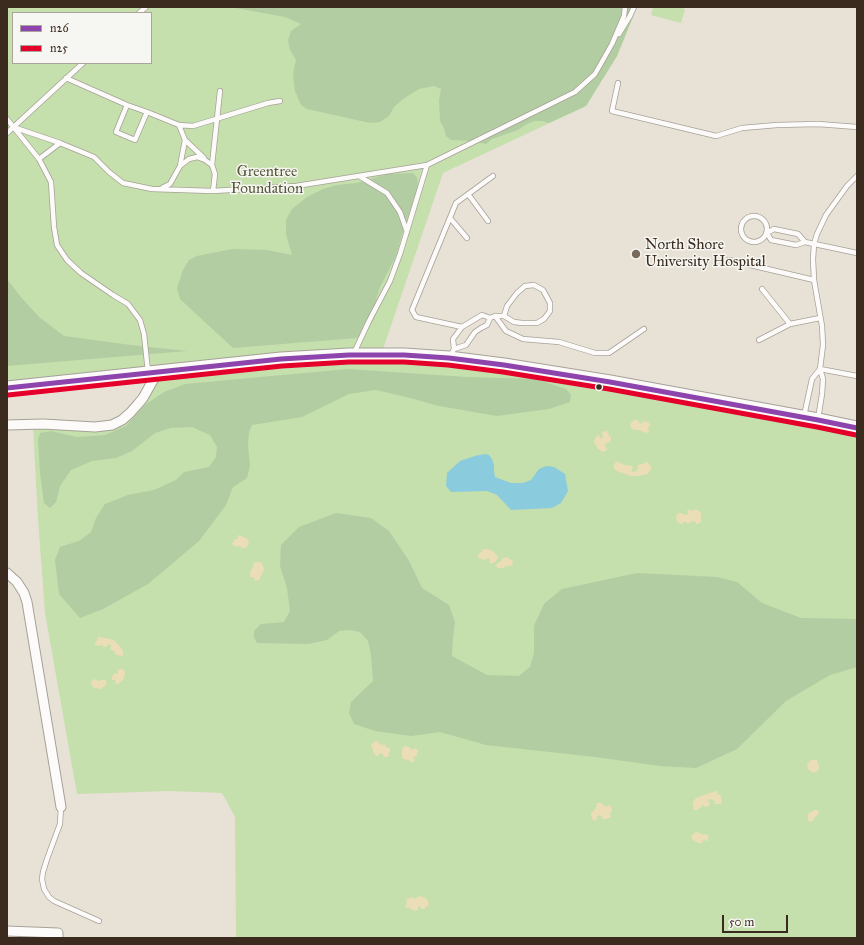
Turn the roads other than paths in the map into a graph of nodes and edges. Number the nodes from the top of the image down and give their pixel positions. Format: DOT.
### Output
graph roads {
  1 [pos="625,7"];
  2 [pos="634,7"];
  3 [pos="612,44"];
  4 [pos="81,64"];
  5 [pos="66,78"];
  6 [pos="618,83"];
  7 [pos="220,91"];
  8 [pos="280,101"];
  9 [pos="127,105"];
  10 [pos="147,112"];
  11 [pos="218,118"];
  12 [pos="7,119"];
  13 [pos="179,125"];
  14 [pos="13,127"];
  15 [pos="857,127"];
  16 [pos="7,133"];
  17 [pos="185,140"];
  18 [pos="60,143"];
  19 [pos="39,159"];
  20 [pos="205,160"];
  21 [pos="212,165"];
  22 [pos="427,165"];
  23 [pos="180,166"];
  24 [pos="359,176"];
  25 [pos="493,176"];
  26 [pos="857,176"];
  27 [pos="161,189"];
  28 [pos="213,191"];
  29 [pos="468,194"];
  30 [pos="450,218"];
  31 [pos="488,221"];
  32 [pos="407,232"];
  33 [pos="767,233"];
  34 [pos="467,238"];
  35 [pos="805,242"];
  36 [pos="814,244"];
  37 [pos="857,253"];
  38 [pos="729,260"];
  39 [pos="814,280"];
  40 [pos="762,289"];
  41 [pos="495,316"];
  42 [pos="504,316"];
  43 [pos="490,318"];
  44 [pos="820,318"];
  45 [pos="790,324"];
  46 [pos="462,327"];
  47 [pos="644,329"];
  48 [pos="758,340"];
  49 [pos="452,353"];
  50 [pos="353,355"];
  51 [pos="820,369"];
  52 [pos="152,373"];
  53 [pos="857,376"];
  54 [pos="7,388"];
  55 [pos="804,418"];
  56 [pos="818,420"];
  57 [pos="7,425"];
  58 [pos="857,428"];
  59 [pos="7,573"];
  60 [pos="61,807"];
  61 [pos="100,921"];
  62 [pos="7,931"];
  63 [pos="58,935"];
  1 -- 3 [label="lane"];
  2 -- 3 [label="lane"];
  3 -- 22 [label="lane"];
  4 -- 5 [label="lane"];
  5 -- 9 [label="lane"];
  5 -- 14 [label="lane"];
  6 -- 15 [label="lane"];
  7 -- 11 [label="lane"];
  8 -- 11 [label="lane"];
  9 -- 10 [label="lane"];
  9 -- 10 [label="lane"];
  10 -- 13 [label="lane"];
  11 -- 13 [label="lane"];
  11 -- 21 [label="lane"];
  12 -- 14 [label="lane"];
  13 -- 17 [label="lane"];
  14 -- 16 [label="lane"];
  14 -- 18 [label="lane"];
  14 -- 19 [label="lane"];
  17 -- 20 [label="lane"];
  17 -- 23 [label="lane"];
  18 -- 19 [label="lane"];
  18 -- 27 [label="lane"];
  19 -- 52 [label="lane"];
  20 -- 21 [label="lane"];
  20 -- 23 [label="lane"];
  21 -- 28 [label="lane"];
  22 -- 24 [label="lane"];
  22 -- 32 [label="lane"];
  23 -- 27 [label="lane"];
  24 -- 28 [label="lane"];
  24 -- 32 [label="lane"];
  25 -- 29 [label="lane"];
  26 -- 36 [label="lane"];
  27 -- 28 [label="lane"];
  29 -- 30 [label="lane"];
  29 -- 31 [label="lane"];
  30 -- 34 [label="lane"];
  30 -- 46 [label="lane"];
  32 -- 50 [label="lane"];
  33 -- 33 [label="lane"];
  33 -- 35 [label="lane"];
  33 -- 35 [label="lane"];
  35 -- 36 [label="lane"];
  36 -- 37 [label="lane"];
  36 -- 39 [label="lane"];
  38 -- 39 [label="lane"];
  39 -- 44 [label="lane"];
  40 -- 45 [label="lane"];
  41 -- 42 [label="lane"];
  41 -- 43 [label="lane"];
  41 -- 47 [label="lane"];
  42 -- 42 [label="lane"];
  43 -- 46 [label="lane"];
  43 -- 49 [label="lane"];
  44 -- 45 [label="lane"];
  44 -- 51 [label="lane"];
  45 -- 48 [label="lane"];
  46 -- 49 [label="lane"];
  49 -- 50 [label="main road"];
  49 -- 55 [label="main road"];
  50 -- 52 [label="main road"];
  51 -- 53 [label="lane"];
  51 -- 55 [label="lane"];
  51 -- 56 [label="lane"];
  52 -- 54 [label="main road"];
  52 -- 57 [label="street"];
  55 -- 56 [label="main road"];
  56 -- 58 [label="main road"];
  59 -- 60 [label="street"];
  60 -- 61 [label="lane"];
  62 -- 63 [label="street"];
}
